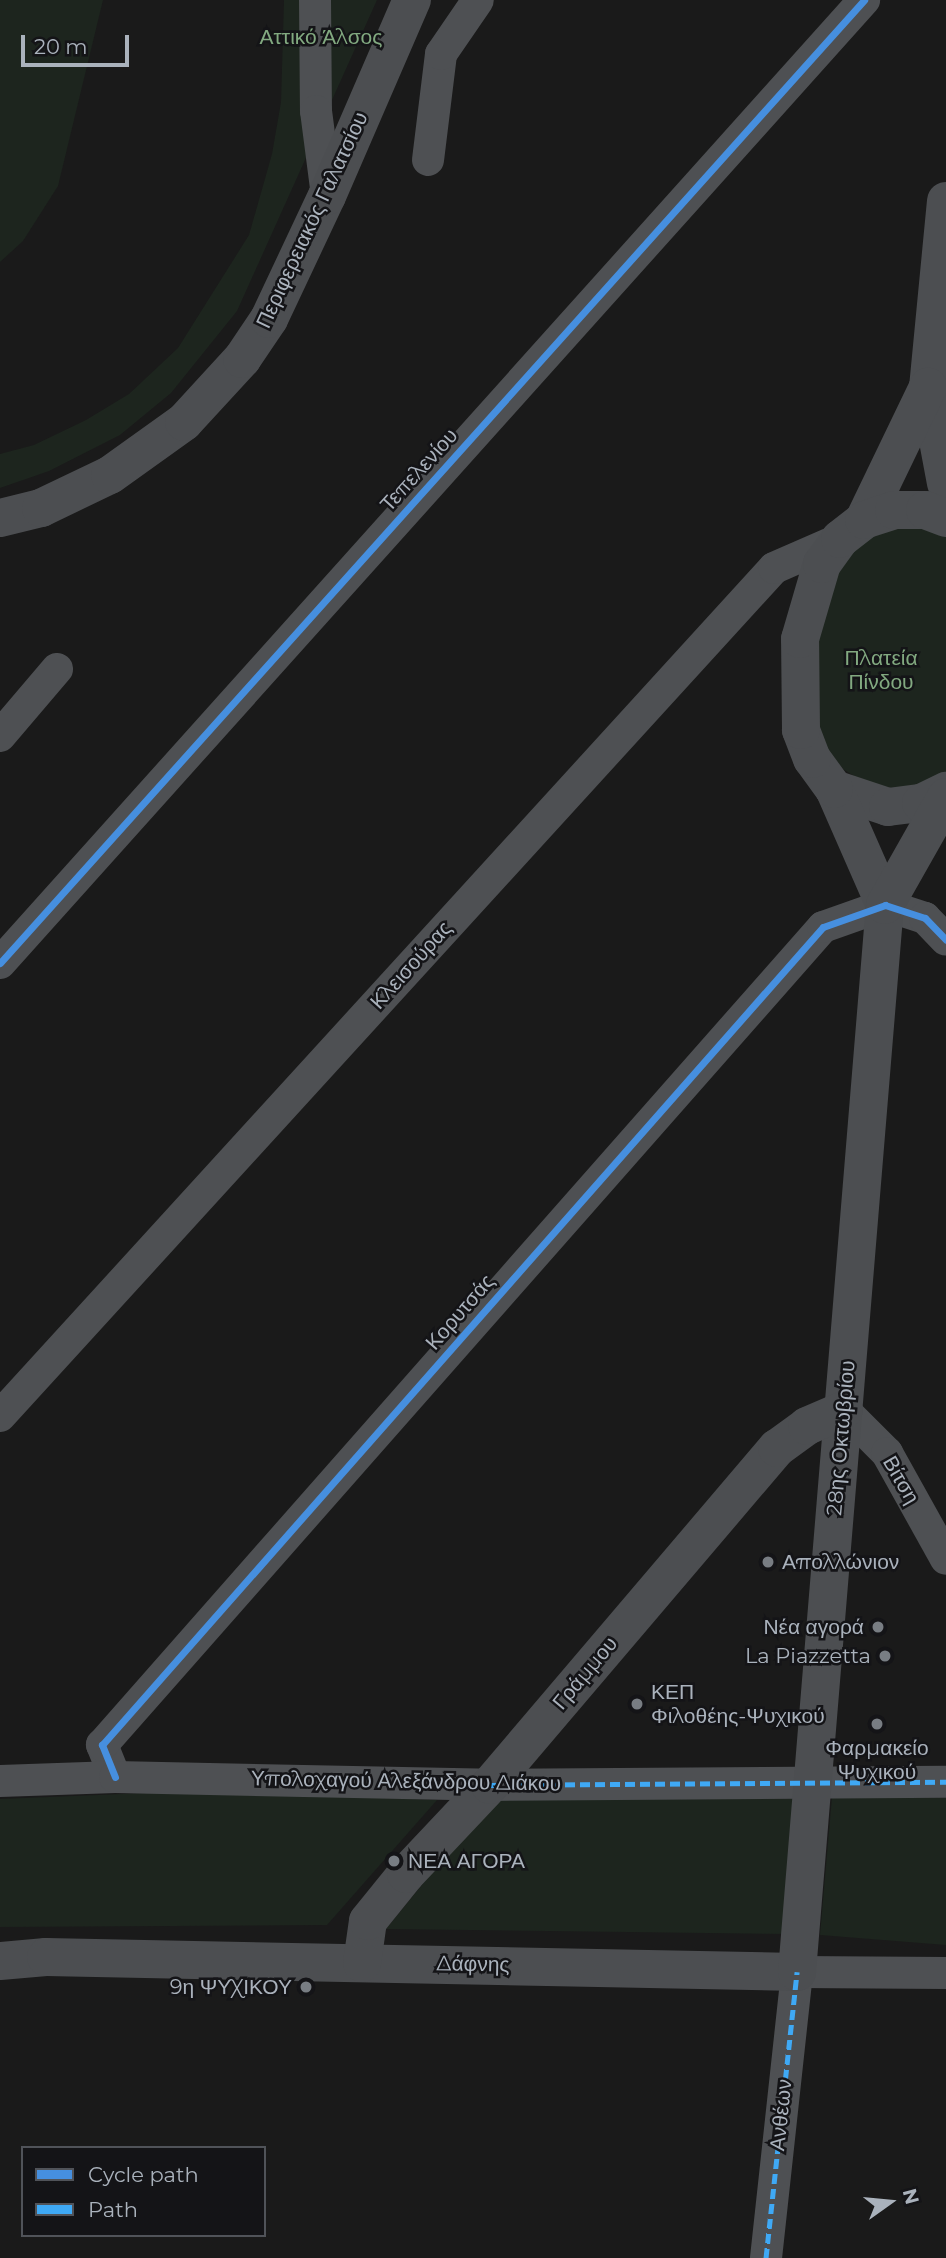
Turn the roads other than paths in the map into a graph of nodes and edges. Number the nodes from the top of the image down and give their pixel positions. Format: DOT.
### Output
graph roads {
  1 [pos="315,0"];
  2 [pos="412,0"];
  3 [pos="478,0"];
  4 [pos="864,0"];
  5 [pos="428,160"];
  6 [pos="327,196"];
  7 [pos="946,201"];
  8 [pos="928,387"];
  9 [pos="946,483"];
  10 [pos="0,518"];
  11 [pos="946,518"];
  12 [pos="852,530"];
  13 [pos="57,669"];
  14 [pos="0,736"];
  15 [pos="834,789"];
  16 [pos="946,794"];
  17 [pos="886,905"];
  18 [pos="946,940"];
  19 [pos="0,963"];
  20 [pos="844,1410"];
  21 [pos="0,1416"];
  22 [pos="946,1559"];
  23 [pos="115,1777"];
  24 [pos="0,1781"];
  25 [pos="812,1781"];
  26 [pos="946,1782"];
  27 [pos="490,1785"];
  28 [pos="0,1961"];
  29 [pos="362,1963"];
  30 [pos="797,1972"];
  31 [pos="946,1973"];
  32 [pos="766,2258"];
  1 -- 6 [label="street"];
  2 -- 6 [label="main road, Περιφερειακός Γαλατσίου"];
  3 -- 5 [label="street"];
  4 -- 19 [label="street, Τεπελενίου"];
  6 -- 10 [label="main road, Περιφερειακός Γαλατσίου"];
  7 -- 8 [label="main road, 28ης Οκτωβρίου"];
  8 -- 9 [label="main road, 28ης Οκτωβρίου"];
  8 -- 12 [label="main road, 28ης Οκτωβρίου"];
  11 -- 12 [label="main road"];
  12 -- 15 [label="main road, 28ης Οκτωβρίου"];
  12 -- 21 [label="street, Κλεισούρας"];
  13 -- 14 [label="street"];
  15 -- 16 [label="main road, 28ης Οκτωβρίου"];
  15 -- 17 [label="main road, 28ης Οκτωβρίου"];
  16 -- 17 [label="main road, 28ης Οκτωβρίου"];
  17 -- 18 [label="street"];
  17 -- 20 [label="main road, 28ης Οκτωβρίου"];
  17 -- 23 [label="street, Κορυτσάς"];
  20 -- 22 [label="street, Βίτση"];
  20 -- 25 [label="main road, 28ης Οκτωβρίου"];
  20 -- 27 [label="main road, Γράμμου"];
  23 -- 24 [label="street, Υπολοχαγού Αλεξάνδρου Διάκου"];
  23 -- 27 [label="street, Υπολοχαγού Αλεξάνδρου Διάκου"];
  25 -- 26 [label="street, Υπολοχαγού Αλεξάνδρου Διάκου"];
  25 -- 27 [label="street, Υπολοχαγού Αλεξάνδρου Διάκου"];
  25 -- 30 [label="main road, 28ης Οκτωβρίου"];
  27 -- 29 [label="main road, Γράμμου"];
  28 -- 29 [label="main road, Δάφνης"];
  29 -- 30 [label="main road, Δάφνης"];
  30 -- 31 [label="street, Δάφνης"];
  30 -- 32 [label="street, Ανθέων"];
}
